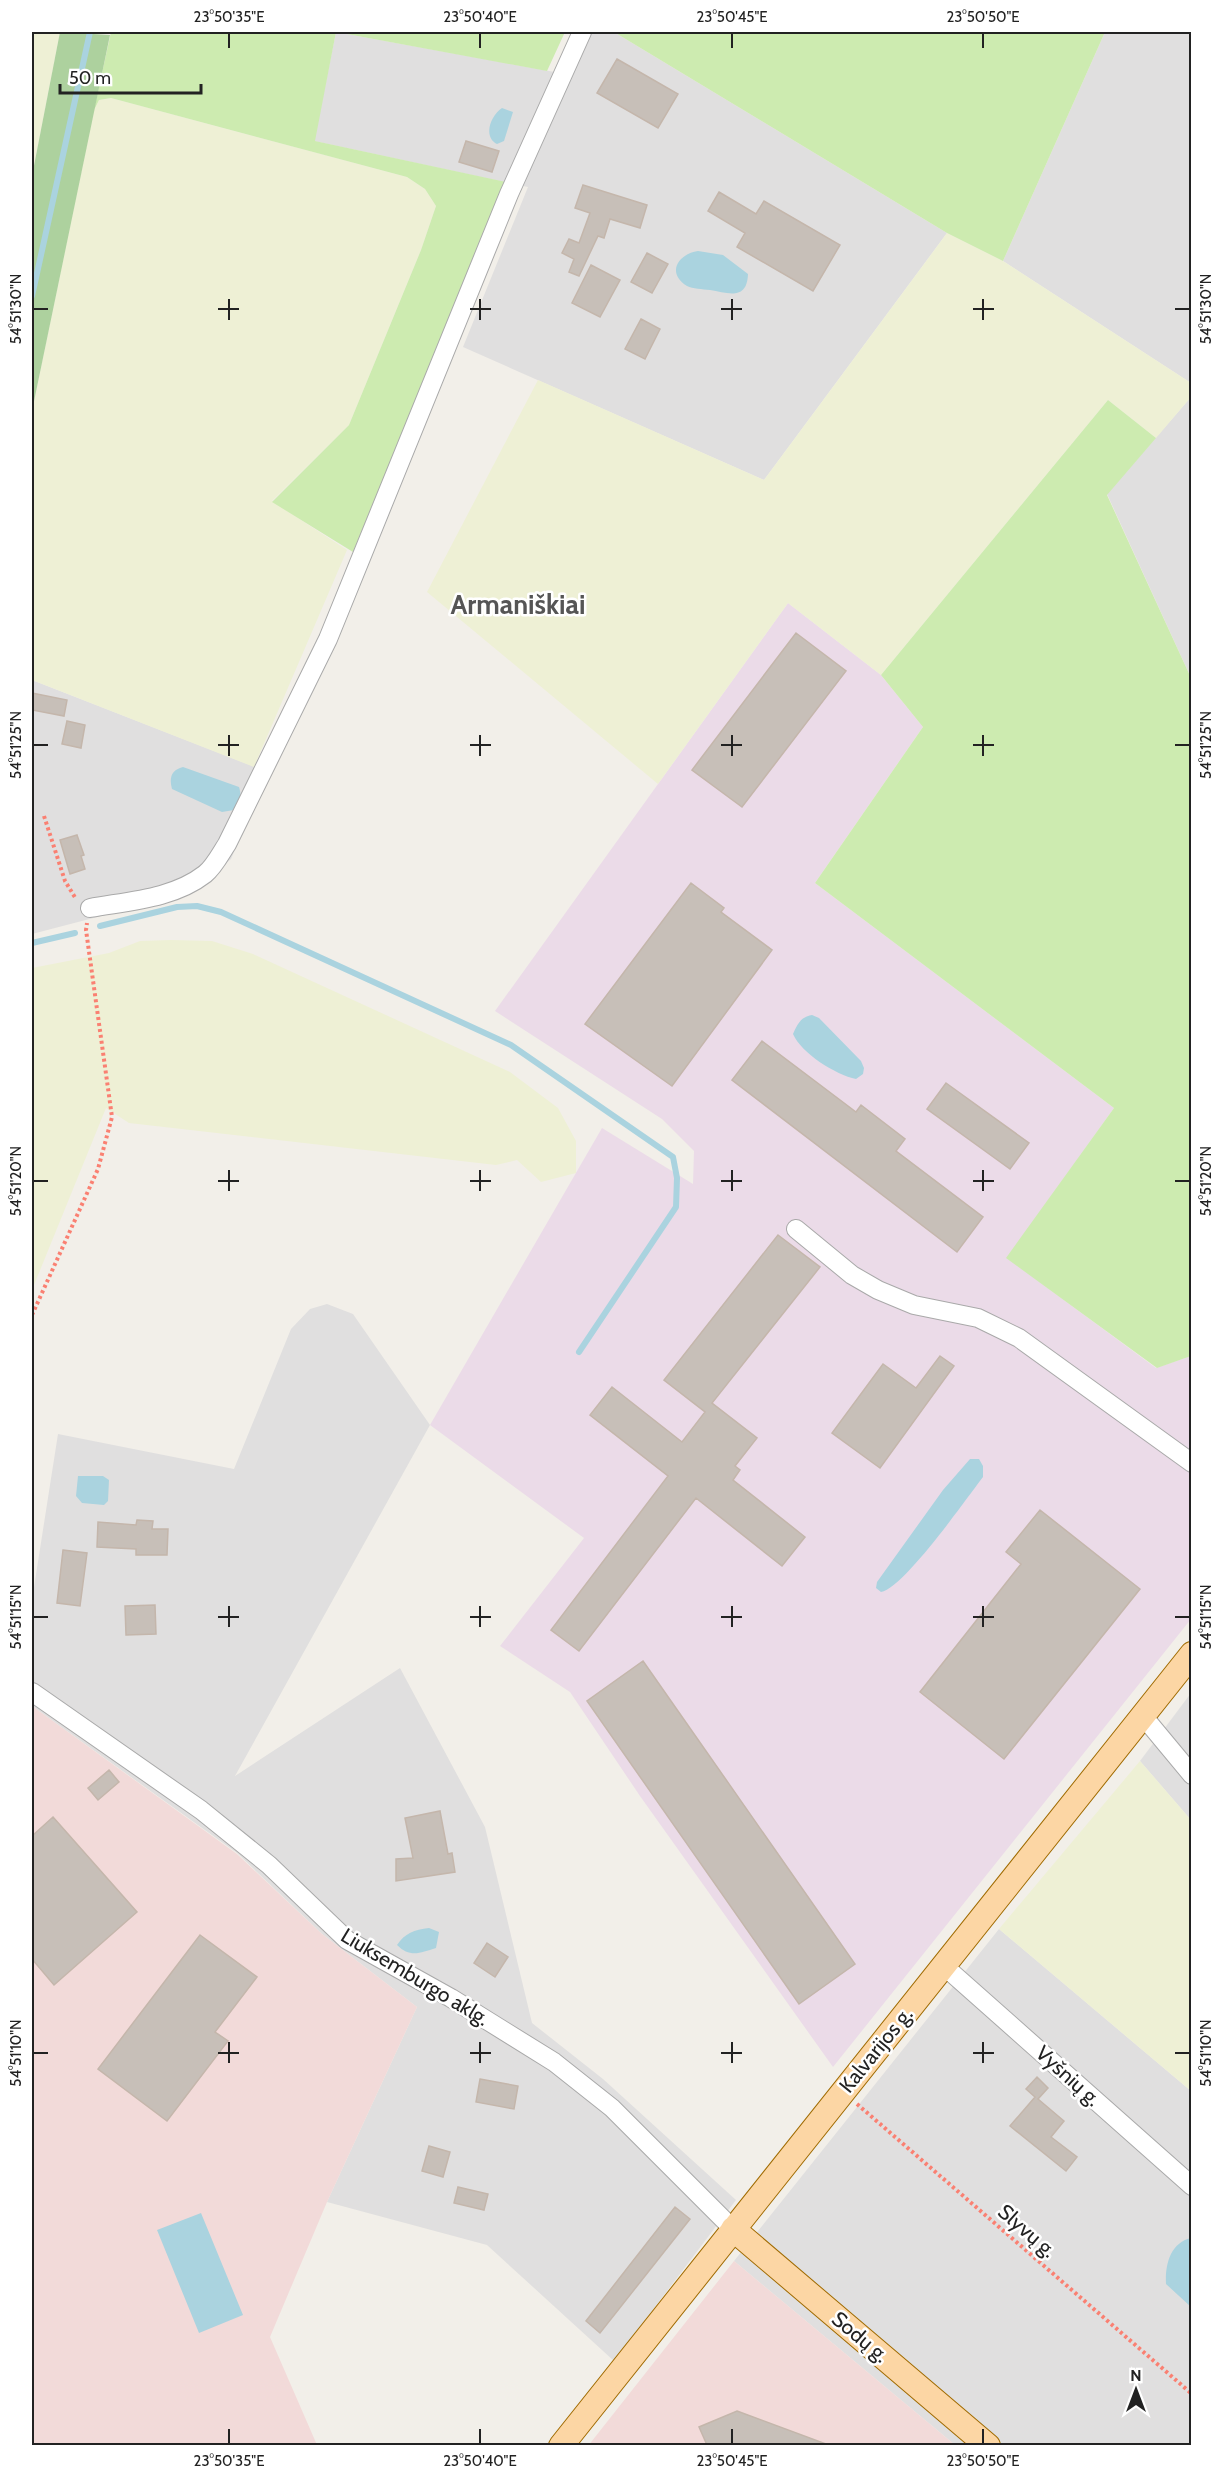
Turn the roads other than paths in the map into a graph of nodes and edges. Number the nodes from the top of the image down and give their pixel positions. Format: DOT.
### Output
graph roads {
  1 [pos="582,32"];
  2 [pos="90,908"];
  3 [pos="796,1229"];
  4 [pos="1191,1463"];
  5 [pos="1191,1654"];
  6 [pos="32,1692"];
  7 [pos="1143,1716"];
  8 [pos="1191,1775"];
  9 [pos="944,1966"];
  10 [pos="1191,2186"];
  11 [pos="733,2229"];
  12 [pos="561,2445"];
  13 [pos="988,2445"];
  1 -- 2 [label="street"];
  3 -- 4 [label="street"];
  5 -- 7 [label="main road, Kalvarijos g."];
  6 -- 11 [label="street, Liuksemburgo aklg."];
  7 -- 8 [label="street"];
  7 -- 9 [label="main road, Kalvarijos g."];
  9 -- 10 [label="street, Vyšnių g."];
  9 -- 11 [label="main road, Kalvarijos g."];
  11 -- 12 [label="main road, Kalvarijos g."];
  11 -- 13 [label="main road, Sodų g."];
}
